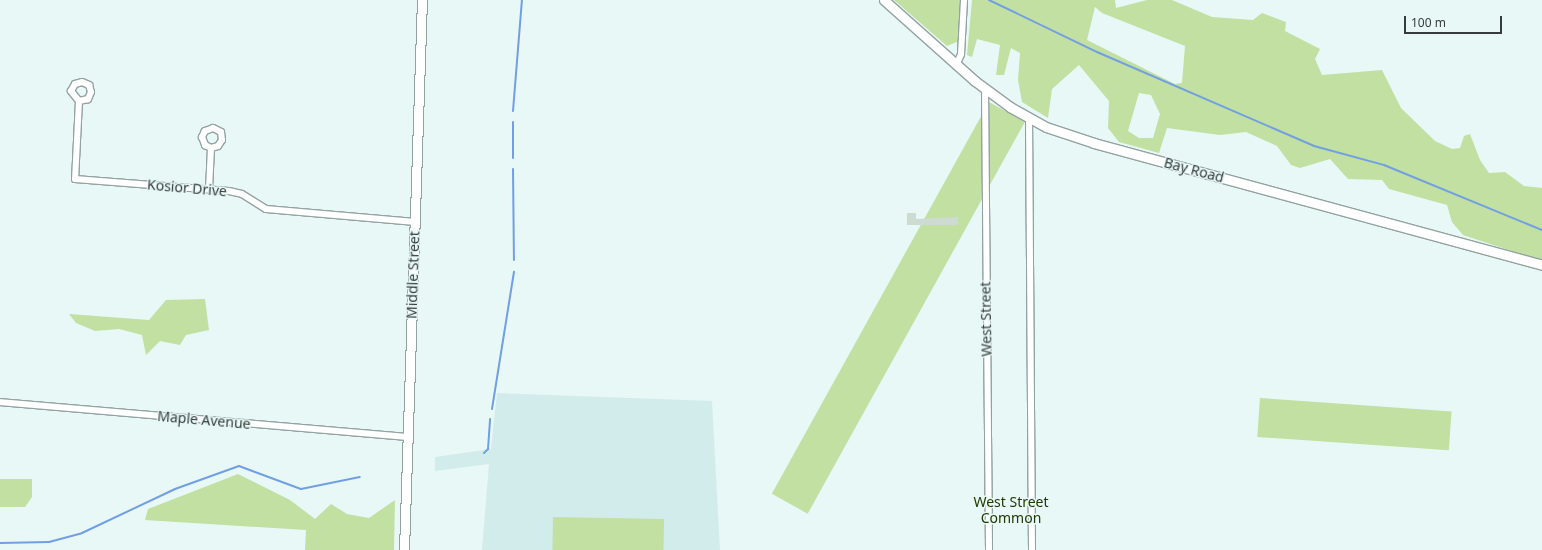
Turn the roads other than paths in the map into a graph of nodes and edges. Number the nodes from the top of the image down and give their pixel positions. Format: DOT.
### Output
graph roads {
  1 [pos="422,0"];
  2 [pos="884,0"];
  3 [pos="964,0"];
  4 [pos="956,66"];
  5 [pos="985,89"];
  6 [pos="80,101"];
  7 [pos="1029,118"];
  8 [pos="211,148"];
  9 [pos="209,189"];
  10 [pos="414,222"];
  11 [pos="1542,265"];
  12 [pos="0,402"];
  13 [pos="408,437"];
  14 [pos="404,550"];
  15 [pos="989,550"];
  16 [pos="1032,550"];
  1 -- 10 [label="main road, Middle Street"];
  2 -- 4 [label="main road, Bay Road"];
  3 -- 4 [label="street"];
  4 -- 5 [label="main road, Bay Road"];
  5 -- 7 [label="main road, Bay Road"];
  5 -- 15 [label="street, West Street"];
  6 -- 9 [label="street, Kosior Drive"];
  7 -- 11 [label="main road, Bay Road"];
  7 -- 16 [label="street"];
  8 -- 9 [label="street"];
  9 -- 10 [label="street, Kosior Drive"];
  10 -- 13 [label="main road, Middle Street"];
  12 -- 13 [label="street, Maple Avenue"];
  13 -- 14 [label="main road, Middle Street"];
}
